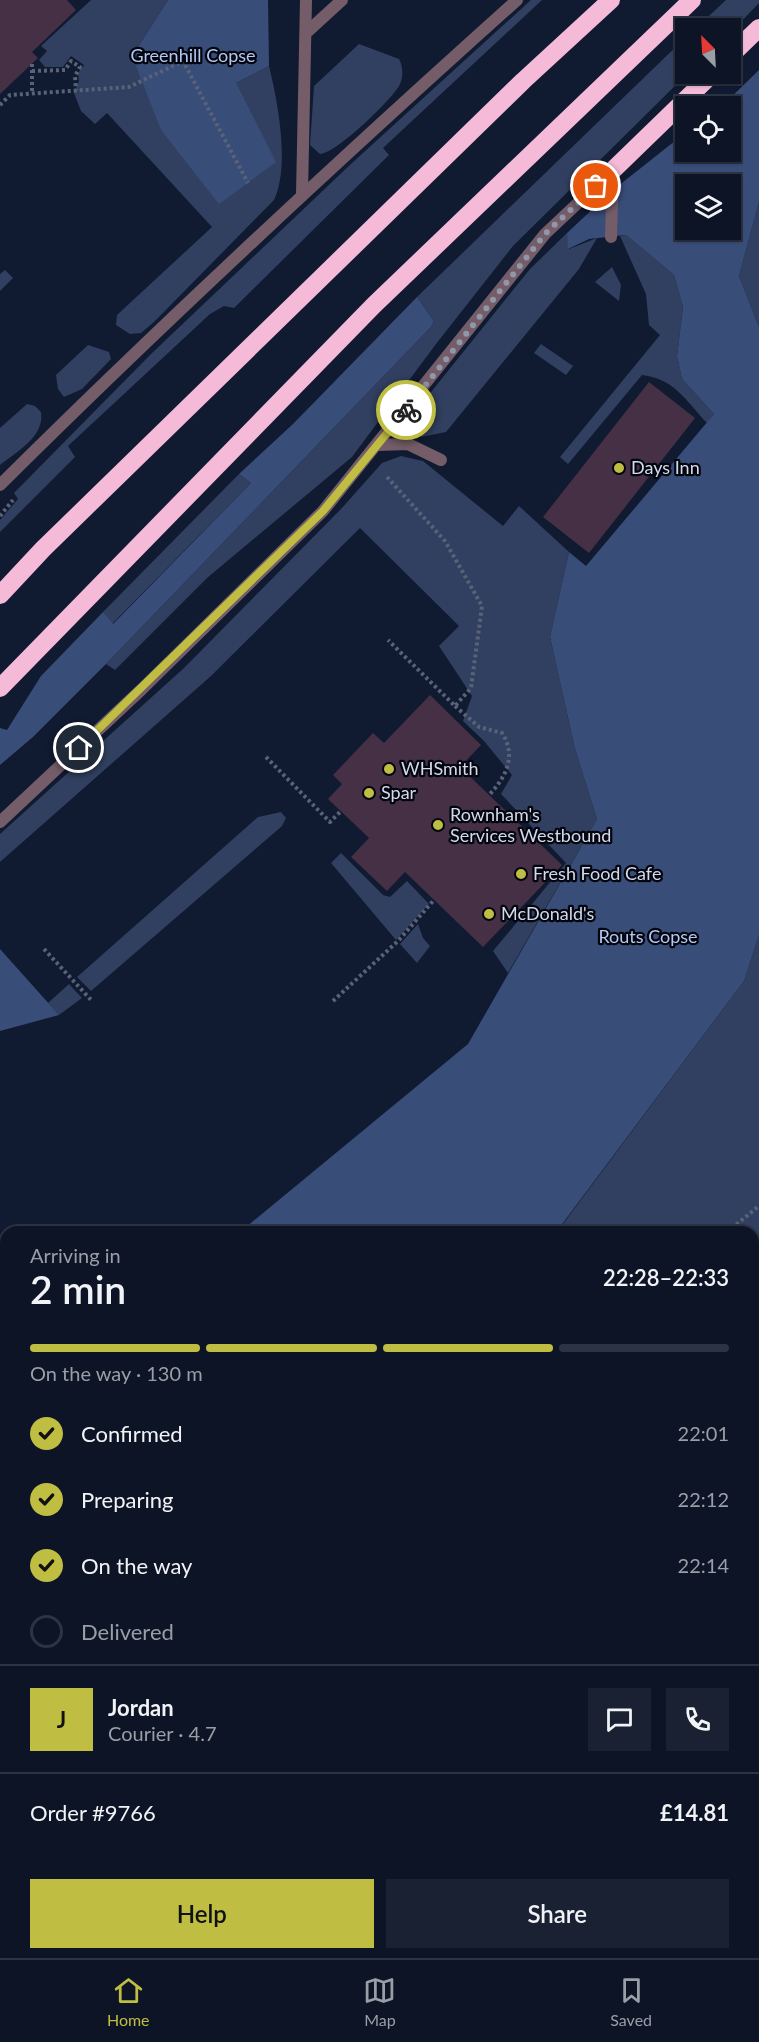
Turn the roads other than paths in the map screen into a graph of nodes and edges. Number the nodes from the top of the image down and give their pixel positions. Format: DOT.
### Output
graph roads {
  1 [pos="306,0"];
  2 [pos="342,0"];
  3 [pos="517,0"];
  4 [pos="611,0"];
  5 [pos="692,0"];
  6 [pos="759,28"];
  7 [pos="306,33"];
  8 [pos="741,45"];
  9 [pos="702,84"];
  10 [pos="613,170"];
  11 [pos="302,194"];
  12 [pos="611,237"];
  13 [pos="378,445"];
  14 [pos="441,460"];
  15 [pos="0,485"];
  16 [pos="0,595"];
  17 [pos="0,688"];
  18 [pos="0,822"];
  1 -- 7 [label="street"];
  2 -- 7 [label="street"];
  3 -- 11 [label="street"];
  4 -- 16 [label="highway"];
  5 -- 17 [label="highway"];
  6 -- 8 [label="highway"];
  7 -- 11 [label="street"];
  9 -- 10 [label="highway"];
  10 -- 12 [label="street"];
  10 -- 13 [label="street"];
  11 -- 15 [label="street"];
  13 -- 14 [label="street"];
  13 -- 18 [label="street"];
}
